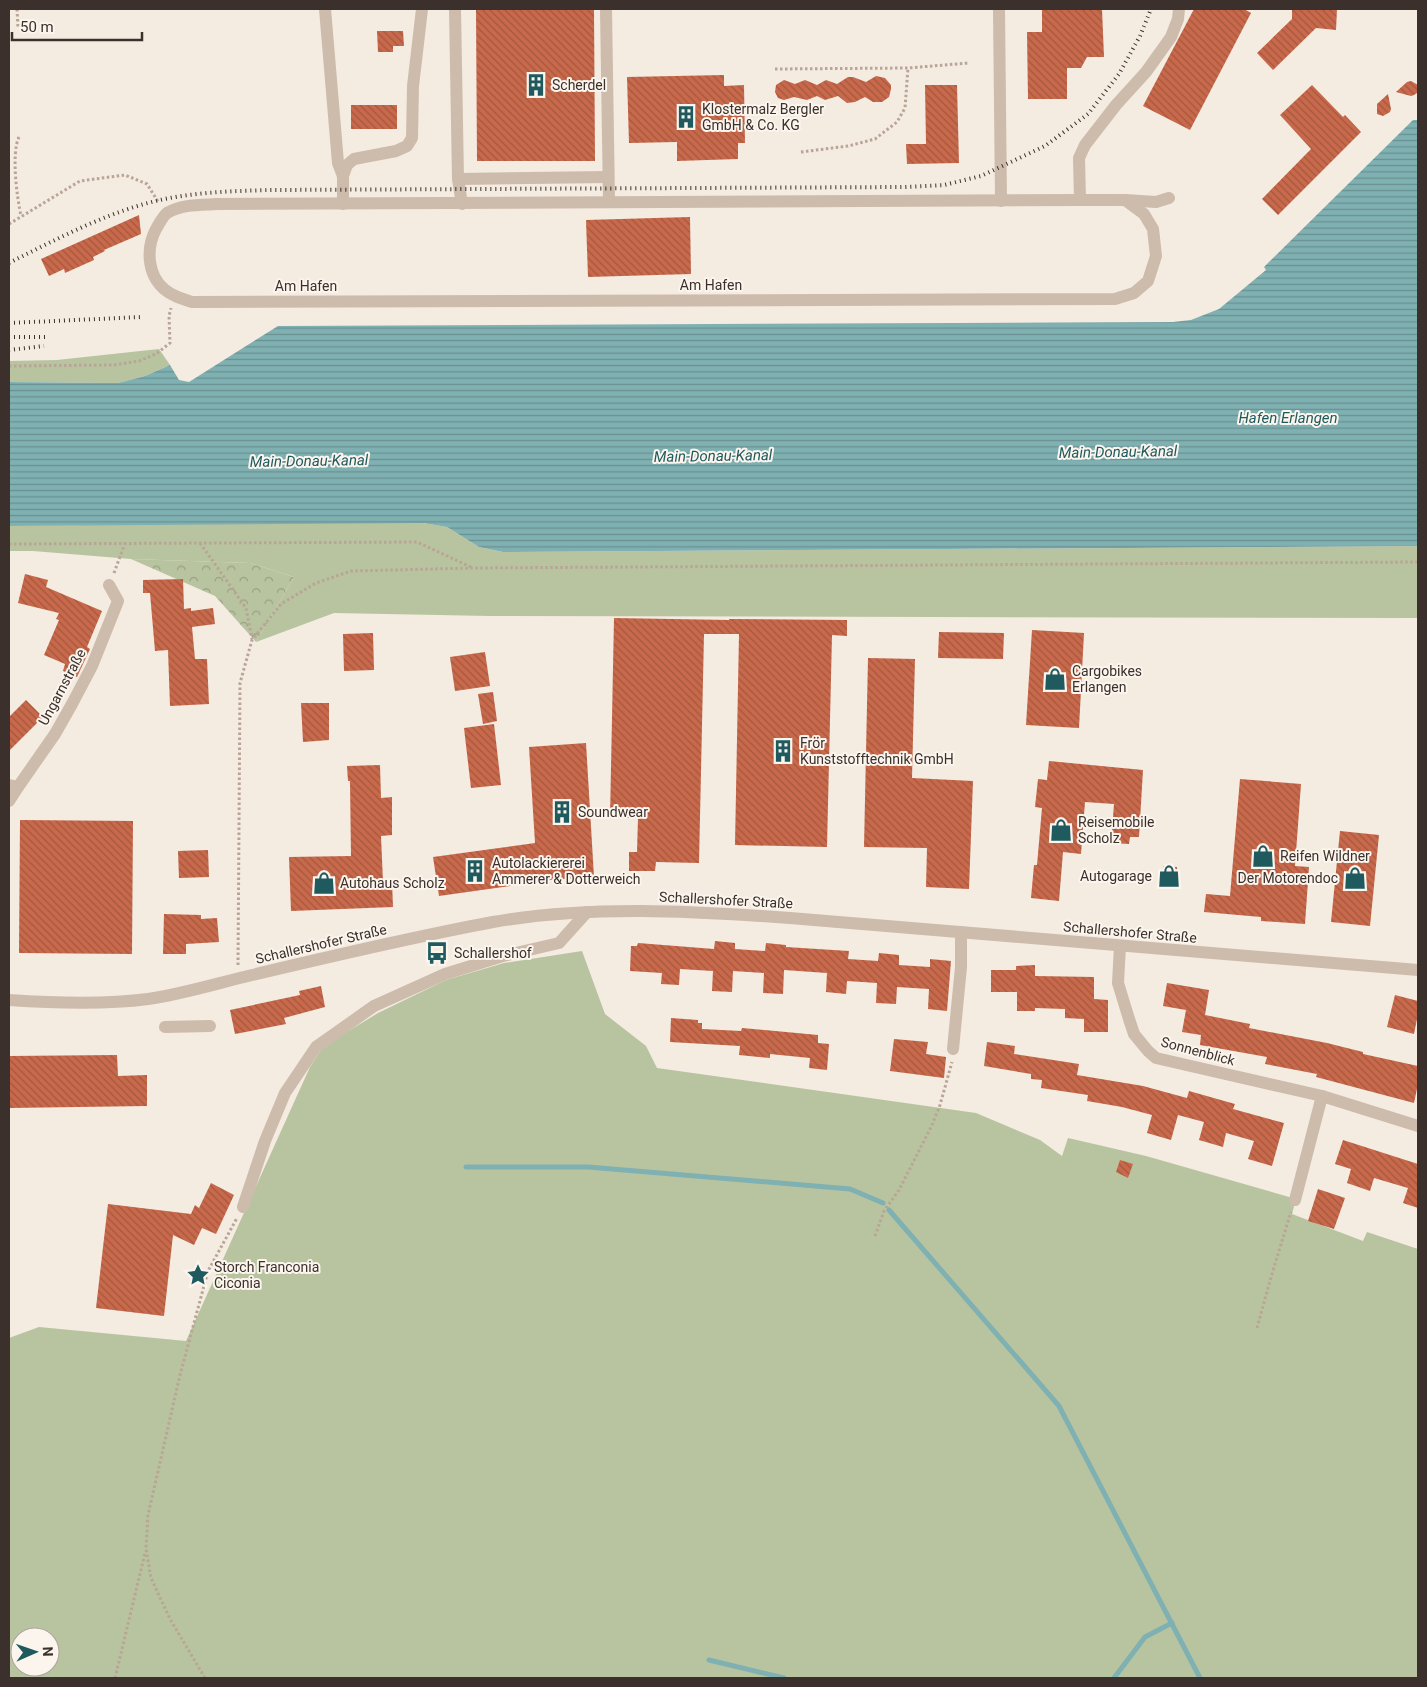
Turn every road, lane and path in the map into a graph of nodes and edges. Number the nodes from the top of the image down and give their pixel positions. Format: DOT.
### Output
graph roads {
  1 [pos="17,9"];
  2 [pos="325,9"];
  3 [pos="422,9"];
  4 [pos="455,9"];
  5 [pos="606,9"];
  6 [pos="998,9"];
  7 [pos="1178,9"];
  8 [pos="18,28"];
  9 [pos="969,63"];
  10 [pos="908,68"];
  11 [pos="775,69"];
  12 [pos="19,137"];
  13 [pos="801,152"];
  14 [pos="342,176"];
  15 [pos="608,177"];
  16 [pos="458,179"];
  17 [pos="1169,198"];
  18 [pos="1080,200"];
  19 [pos="1125,200"];
  20 [pos="1001,201"];
  21 [pos="608,202"];
  22 [pos="343,204"];
  23 [pos="462,204"];
  24 [pos="166,214"];
  25 [pos="21,216"];
  26 [pos="9,224"];
  27 [pos="174,296"];
  28 [pos="9,366"];
  29 [pos="125,543"];
  30 [pos="200,543"];
  31 [pos="9,544"];
  32 [pos="1418,562"];
  33 [pos="473,568"];
  34 [pos="109,585"];
  35 [pos="252,640"];
  36 [pos="13,786"];
  37 [pos="9,801"];
  38 [pos="587,912"];
  39 [pos="961,932"];
  40 [pos="1120,946"];
  41 [pos="1418,970"];
  42 [pos="238,978"];
  43 [pos="9,1000"];
  44 [pos="210,1026"];
  45 [pos="165,1027"];
  46 [pos="953,1049"];
  47 [pos="1322,1096"];
  48 [pos="1418,1126"];
  49 [pos="1295,1200"];
  50 [pos="244,1207"];
  51 [pos="875,1236"];
  52 [pos="1257,1328"];
  53 [pos="146,1550"];
  54 [pos="115,1678"];
  55 [pos="205,1678"];
  1 -- 8 [label="path"];
  2 -- 14 [label="street"];
  3 -- 14 [label="street"];
  4 -- 16 [label="street"];
  5 -- 15 [label="street"];
  6 -- 20 [label="street"];
  7 -- 18 [label="street"];
  9 -- 10 [label="path"];
  10 -- 11 [label="path"];
  10 -- 13 [label="path"];
  12 -- 25 [label="path"];
  14 -- 22 [label="street"];
  15 -- 16 [label="street"];
  15 -- 21 [label="street"];
  16 -- 23 [label="street"];
  17 -- 19 [label="street"];
  18 -- 19 [label="street"];
  18 -- 20 [label="street"];
  19 -- 27 [label="street, Am Hafen"];
  20 -- 21 [label="street"];
  21 -- 23 [label="street"];
  22 -- 23 [label="street"];
  22 -- 24 [label="street"];
  24 -- 25 [label="path"];
  24 -- 27 [label="street"];
  25 -- 26 [label="path"];
  27 -- 28 [label="path"];
  29 -- 30 [label="path"];
  29 -- 31 [label="path"];
  29 -- 34 [label="path"];
  30 -- 33 [label="path"];
  30 -- 35 [label="path"];
  32 -- 33 [label="path"];
  33 -- 35 [label="path"];
  34 -- 36 [label="street, Ungarnstraße"];
  35 -- 42 [label="path"];
  36 -- 37 [label="street"];
  38 -- 39 [label="street, Schallershofer Straße"];
  38 -- 42 [label="street, Schallershofer Straße"];
  38 -- 50 [label="street"];
  39 -- 40 [label="street, Schallershofer Straße"];
  39 -- 46 [label="street"];
  40 -- 41 [label="street, Schallershofer Straße"];
  40 -- 47 [label="street, Sonnenblick"];
  42 -- 43 [label="street, Schallershofer Straße"];
  44 -- 45 [label="street"];
  46 -- 51 [label="path"];
  47 -- 48 [label="street, Sonnenblick"];
  47 -- 49 [label="street"];
  49 -- 52 [label="path"];
  50 -- 53 [label="path"];
  53 -- 54 [label="path"];
  53 -- 55 [label="path"];
}
